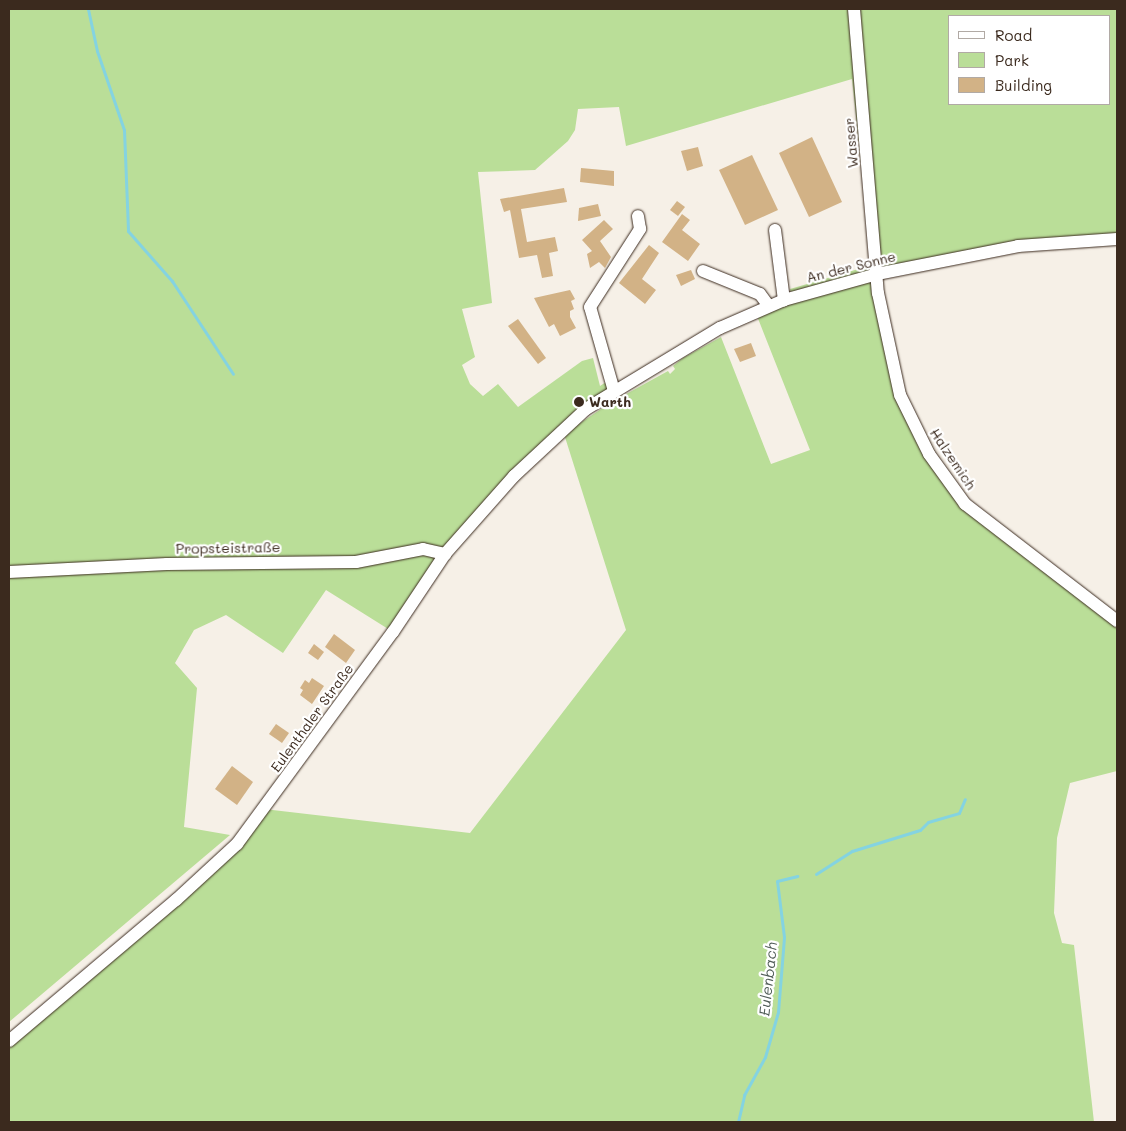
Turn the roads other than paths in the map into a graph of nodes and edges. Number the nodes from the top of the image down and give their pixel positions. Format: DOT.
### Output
graph roads {
  1 [pos="854,9"];
  2 [pos="638,216"];
  3 [pos="775,230"];
  4 [pos="1117,239"];
  5 [pos="703,271"];
  6 [pos="877,274"];
  7 [pos="784,300"];
  8 [pos="768,305"];
  9 [pos="614,391"];
  10 [pos="445,554"];
  11 [pos="9,572"];
  12 [pos="1117,621"];
  13 [pos="9,1041"];
  1 -- 6 [label="street, Wasser"];
  2 -- 9 [label="street"];
  3 -- 7 [label="street"];
  4 -- 6 [label="street, An der Sonne"];
  5 -- 8 [label="street"];
  6 -- 7 [label="street, An der Sonne"];
  6 -- 12 [label="street, Halzemich"];
  7 -- 8 [label="street, An der Sonne"];
  8 -- 9 [label="street, An der Sonne"];
  9 -- 10 [label="street, Eulenthaler Straße"];
  10 -- 11 [label="street, Propsteistraße"];
  10 -- 13 [label="street, Eulenthaler Straße"];
}
